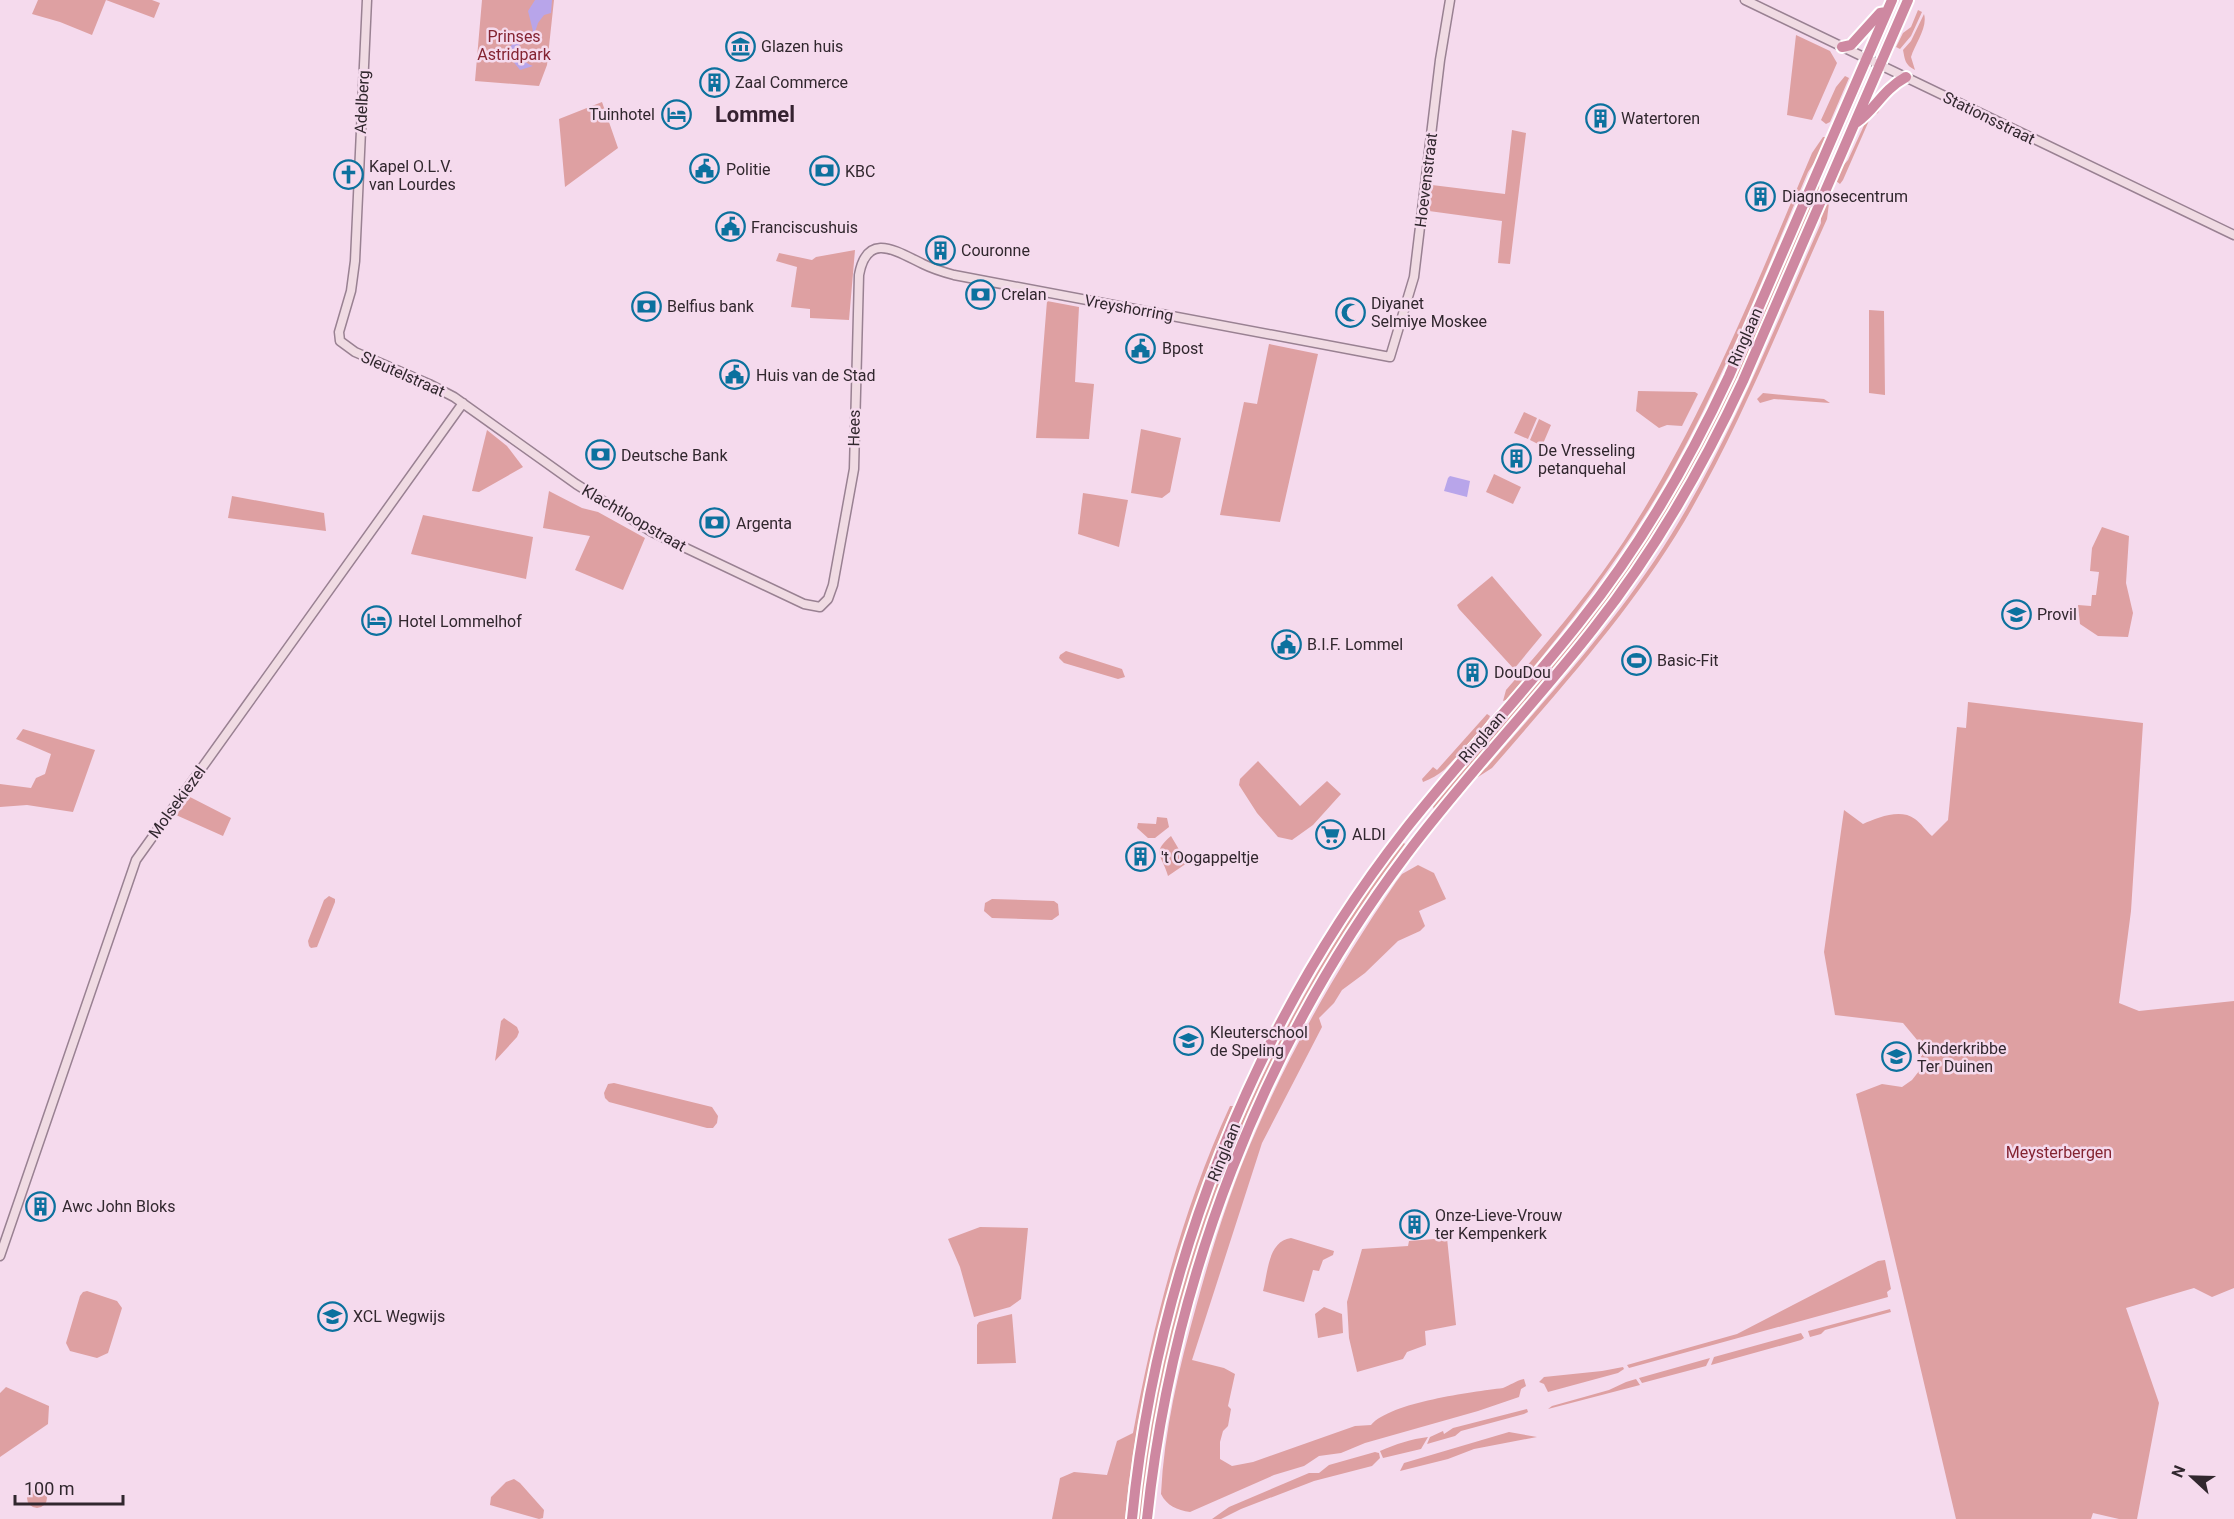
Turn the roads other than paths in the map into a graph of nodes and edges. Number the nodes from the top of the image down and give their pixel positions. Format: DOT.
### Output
graph roads {
  1 [pos="367,0"];
  2 [pos="1450,0"];
  3 [pos="1744,0"];
  4 [pos="1892,0"];
  5 [pos="1908,0"];
  6 [pos="1887,12"];
  7 [pos="1842,47"];
  8 [pos="1866,59"];
  9 [pos="1880,66"];
  10 [pos="1906,77"];
  11 [pos="1854,124"];
  12 [pos="2234,235"];
  13 [pos="873,249"];
  14 [pos="342,344"];
  15 [pos="1389,357"];
  16 [pos="463,403"];
  17 [pos="820,606"];
  18 [pos="0,1257"];
  19 [pos="1132,1517"];
  20 [pos="1147,1519"];
  1 -- 14 [label="main road, Adelberg"];
  2 -- 15 [label="main road, Hoevenstraat"];
  3 -- 7 [label="main road, Stationsstraat"];
  4 -- 6 [label="highway, Ringlaan"];
  5 -- 9 [label="highway, Ringlaan"];
  6 -- 7 [label="highway"];
  6 -- 8 [label="highway, Ringlaan"];
  7 -- 8 [label="main road, Stationsstraat"];
  8 -- 9 [label="main road, Stationsstraat"];
  8 -- 19 [label="highway, Ringlaan"];
  9 -- 10 [label="main road, Stationsstraat"];
  9 -- 11 [label="highway, Ringlaan"];
  10 -- 11 [label="highway"];
  10 -- 12 [label="main road, Stationsstraat"];
  11 -- 20 [label="highway, Ringlaan"];
  13 -- 15 [label="main road, Vreyshorring"];
  13 -- 17 [label="main road, Hees"];
  14 -- 16 [label="main road, Sleutelstraat"];
  16 -- 17 [label="main road, Klachtloopstraat"];
  16 -- 18 [label="main road, Molsekiezel"];
}
